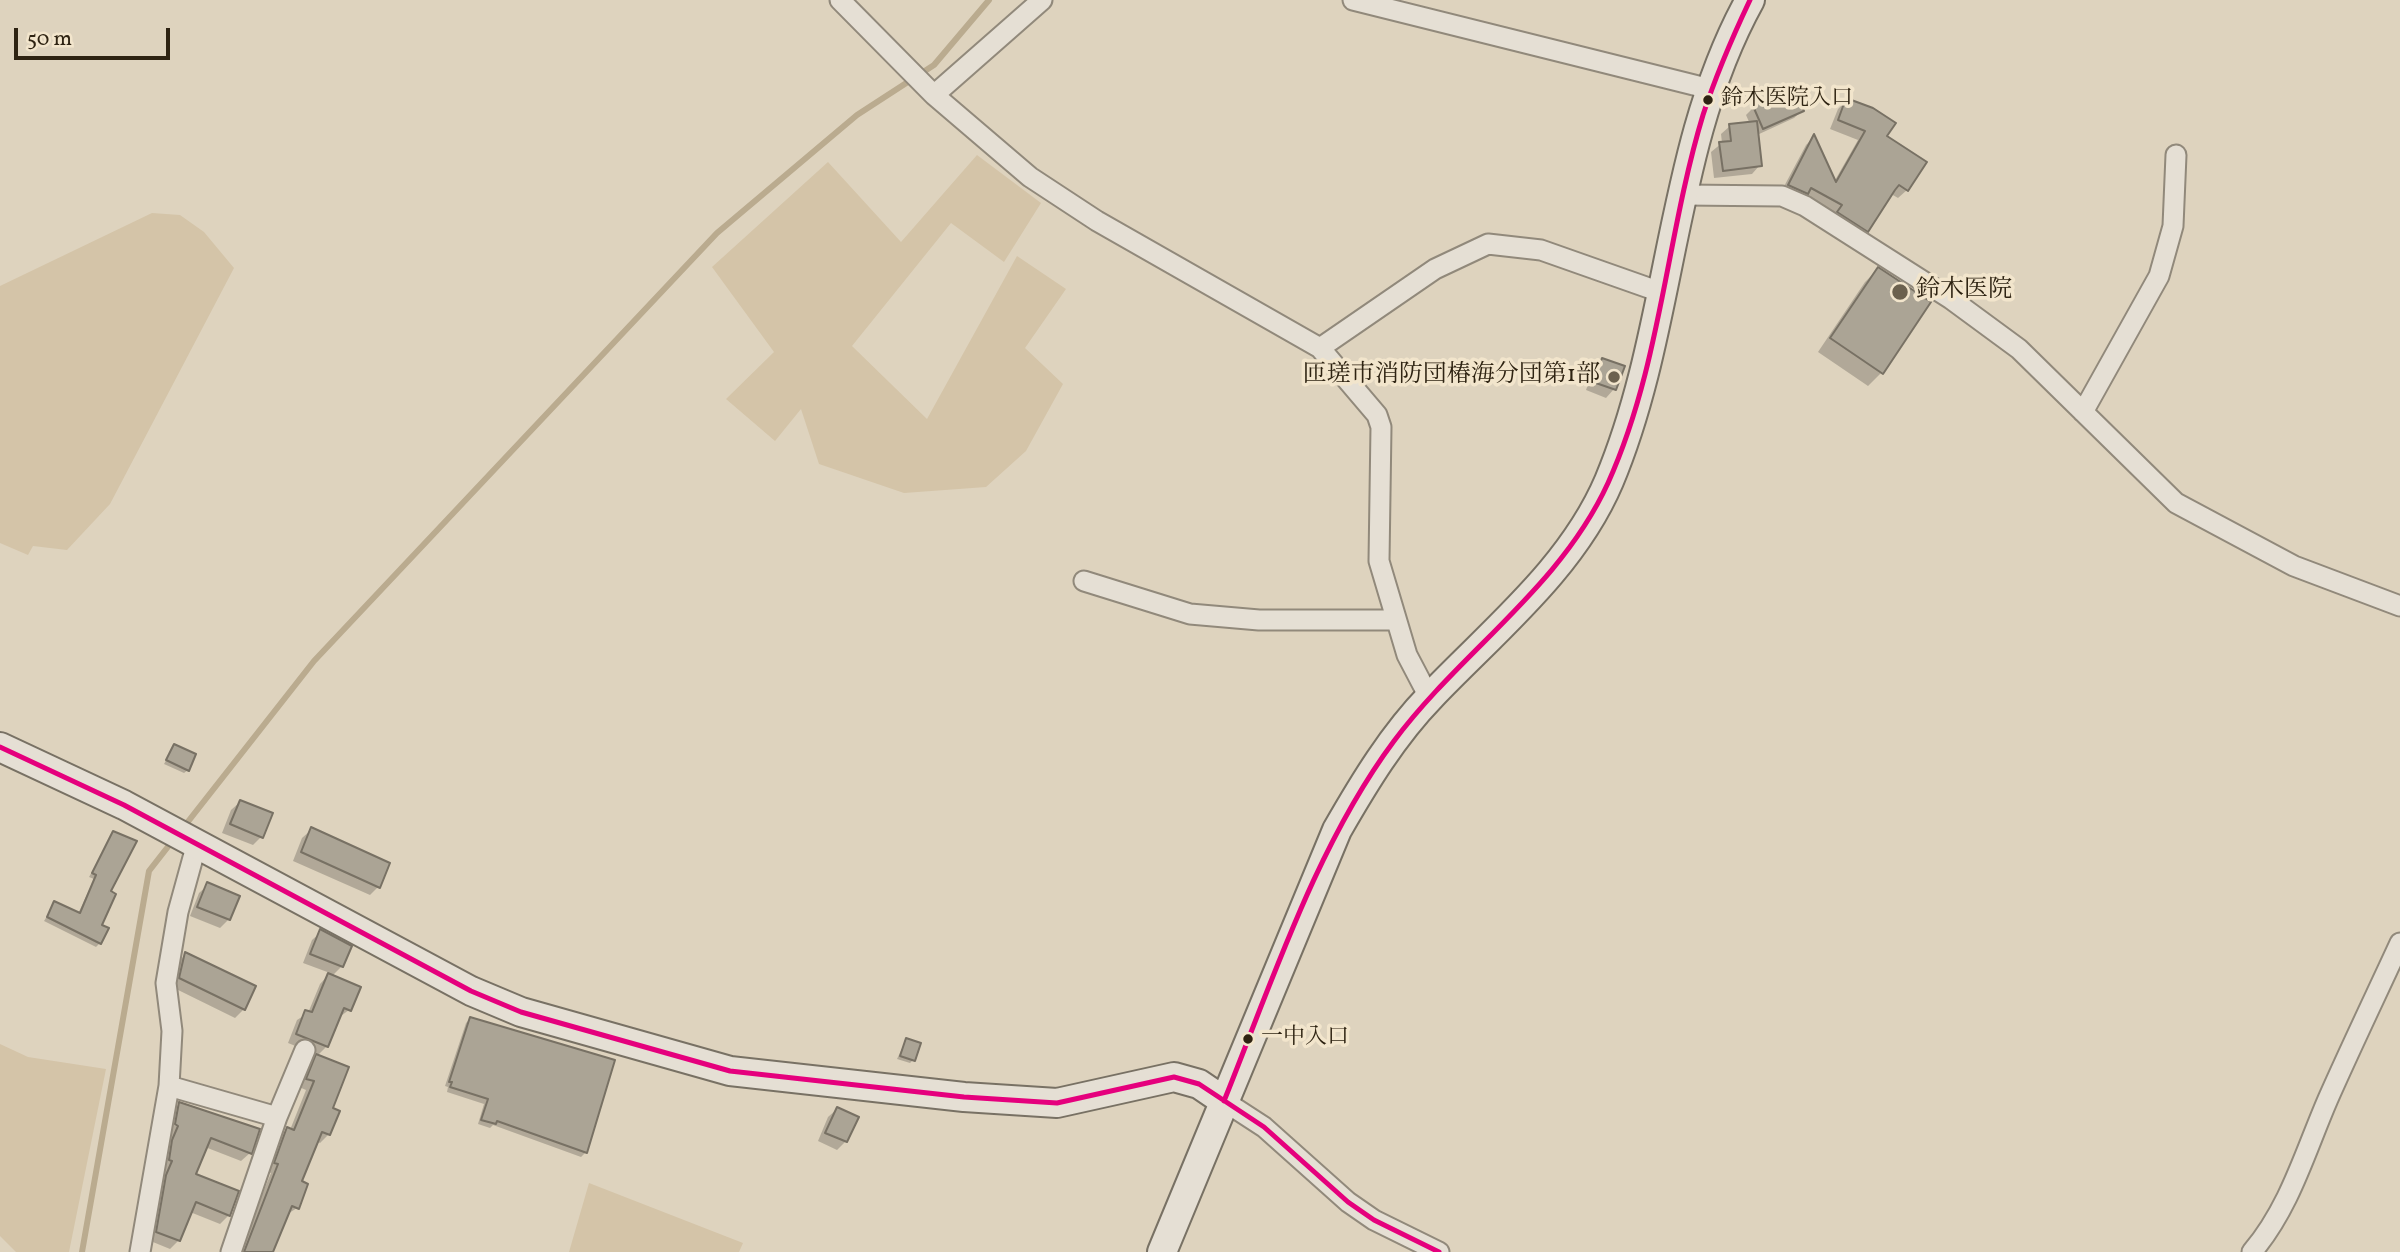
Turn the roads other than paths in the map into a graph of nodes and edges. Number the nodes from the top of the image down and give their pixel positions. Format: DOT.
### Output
graph roads {
  1 [pos="840,0"];
  2 [pos="1042,0"];
  3 [pos="1353,0"];
  4 [pos="1750,0"];
  5 [pos="1710,89"];
  6 [pos="934,95"];
  7 [pos="2176,155"];
  8 [pos="1684,195"];
  9 [pos="1663,293"];
  10 [pos="1320,348"];
  11 [pos="2083,412"];
  12 [pos="1084,581"];
  13 [pos="2400,607"];
  14 [pos="1394,620"];
  15 [pos="1429,697"];
  16 [pos="0,747"];
  17 [pos="197,843"];
  18 [pos="2400,943"];
  19 [pos="304,1050"];
  20 [pos="169,1086"];
  21 [pos="1224,1101"];
  22 [pos="277,1117"];
  23 [pos="140,1252"];
  24 [pos="231,1252"];
  25 [pos="1162,1252"];
  26 [pos="1439,1252"];
  27 [pos="2252,1252"];
  1 -- 6 [label="street"];
  2 -- 6 [label="street"];
  3 -- 5 [label="street"];
  4 -- 5 [label="street"];
  5 -- 8 [label="street"];
  6 -- 10 [label="street"];
  7 -- 11 [label="street"];
  8 -- 9 [label="street"];
  8 -- 11 [label="street"];
  9 -- 10 [label="street"];
  9 -- 15 [label="street"];
  10 -- 14 [label="street"];
  11 -- 13 [label="street"];
  12 -- 14 [label="street"];
  14 -- 15 [label="street"];
  15 -- 21 [label="street"];
  16 -- 17 [label="street"];
  17 -- 20 [label="street"];
  17 -- 21 [label="street"];
  18 -- 27 [label="street"];
  19 -- 22 [label="street"];
  20 -- 22 [label="street"];
  20 -- 23 [label="street"];
  21 -- 25 [label="street"];
  21 -- 26 [label="street"];
  22 -- 24 [label="street"];
}
